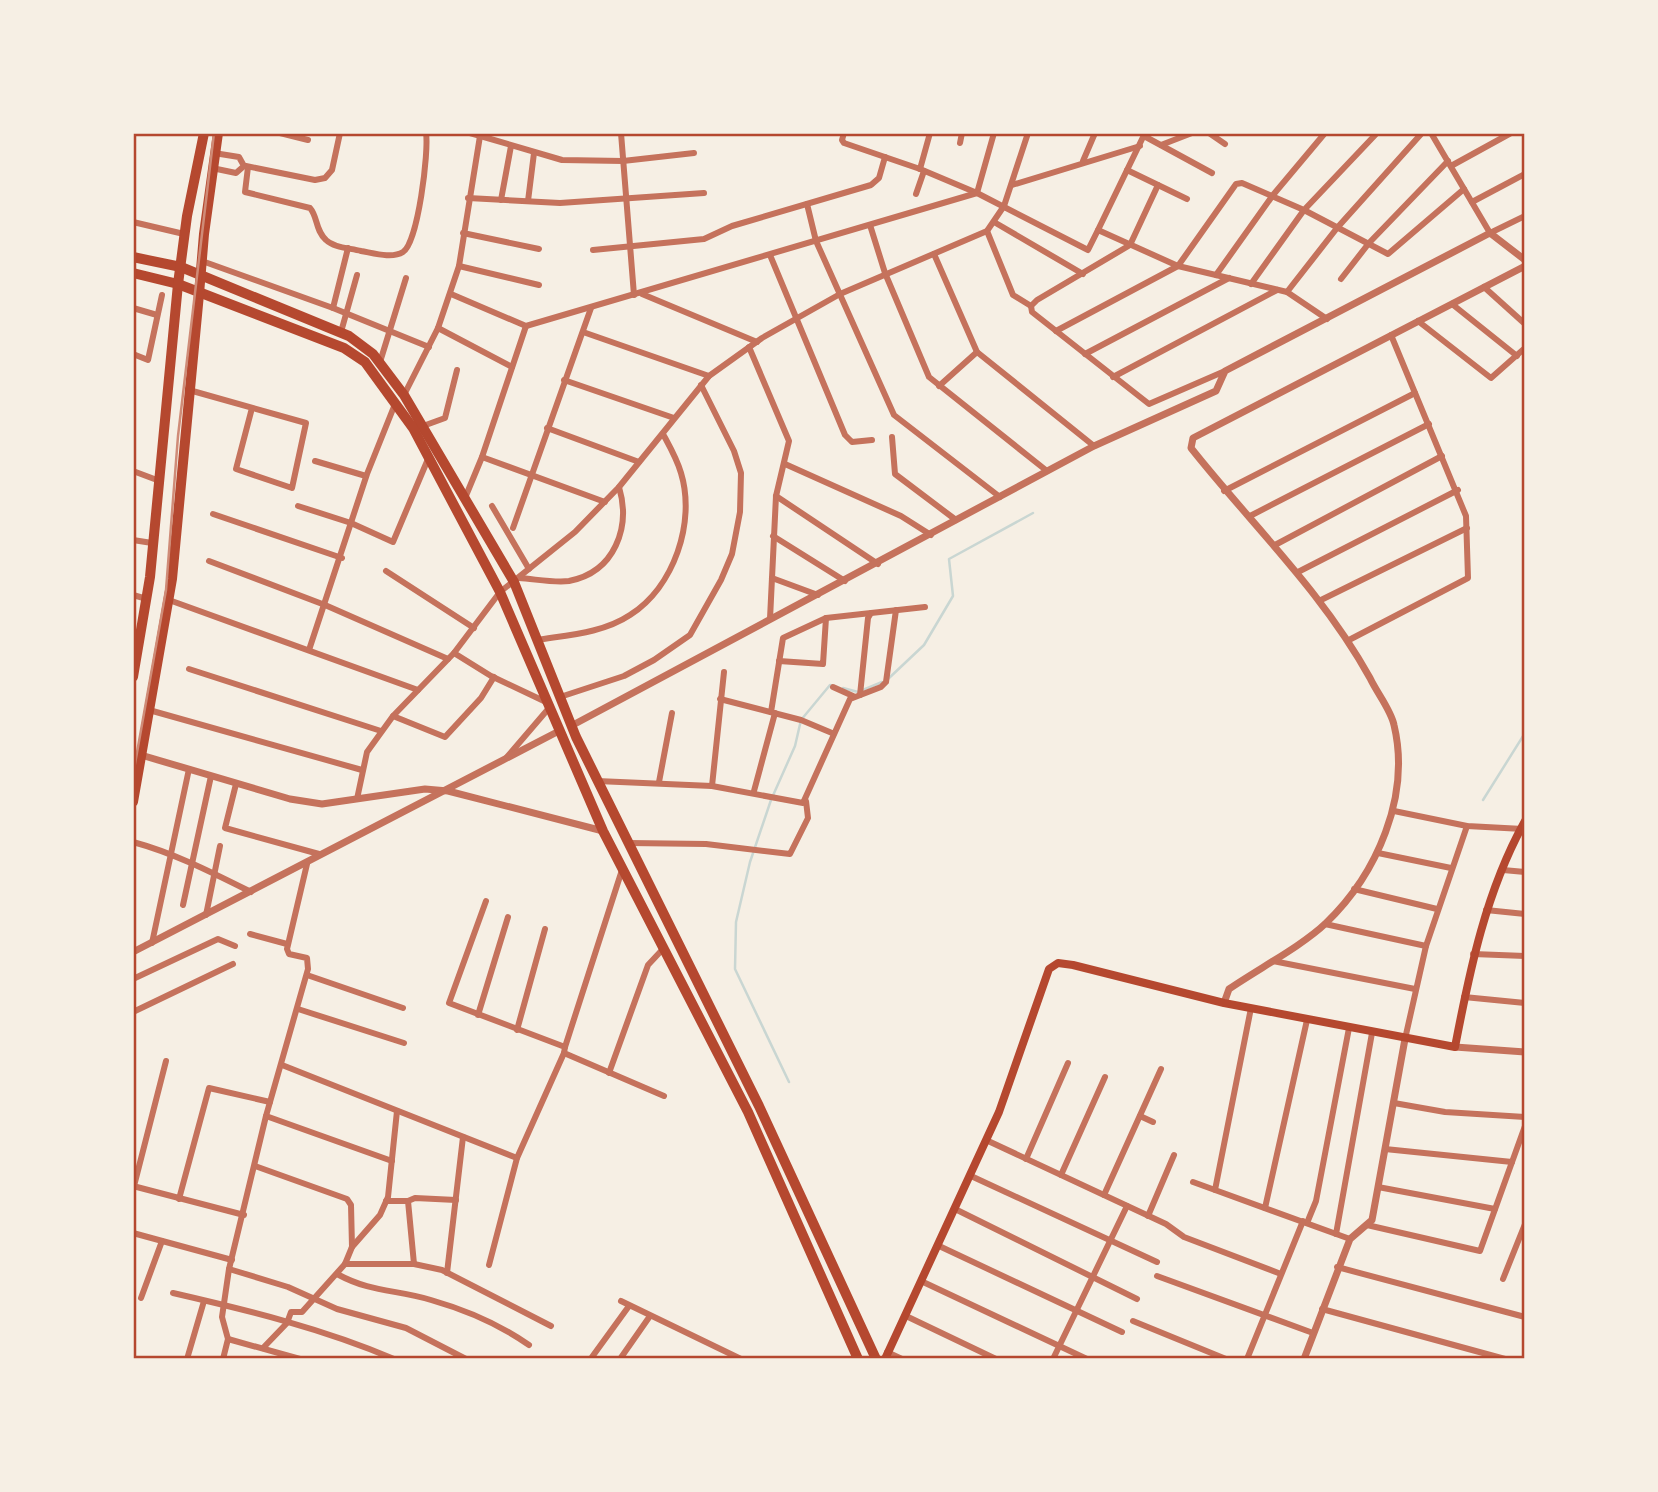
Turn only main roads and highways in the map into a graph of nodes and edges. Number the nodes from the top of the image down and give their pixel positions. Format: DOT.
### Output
graph roads {
  1 [pos="204,133"];
  2 [pos="218,133"];
  3 [pos="133,257"];
  4 [pos="181,267"];
  5 [pos="133,273"];
  6 [pos="202,276"];
  7 [pos="178,284"];
  8 [pos="199,294"];
  9 [pos="400,398"];
  10 [pos="136,643"];
  11 [pos="133,677"];
  12 [pos="133,802"];
  13 [pos="1525,821"];
  14 [pos="1523,829"];
  15 [pos="886,1356"];
  16 [pos="858,1359"];
  17 [pos="876,1359"];
  1 -- 4 [label="main road"];
  2 -- 6 [label="main road"];
  3 -- 4 [label="main road"];
  4 -- 6 [label="main road"];
  4 -- 7 [label="main road"];
  5 -- 7 [label="main road"];
  6 -- 8 [label="main road"];
  6 -- 9 [label="main road"];
  7 -- 8 [label="main road"];
  7 -- 10 [label="main road"];
  8 -- 9 [label="main road"];
  8 -- 12 [label="main road"];
  9 -- 16 [label="main road"];
  9 -- 17 [label="main road"];
  10 -- 11 [label="main road"];
  13 -- 14 [label="main road"];
  14 -- 15 [label="main road"];
}
